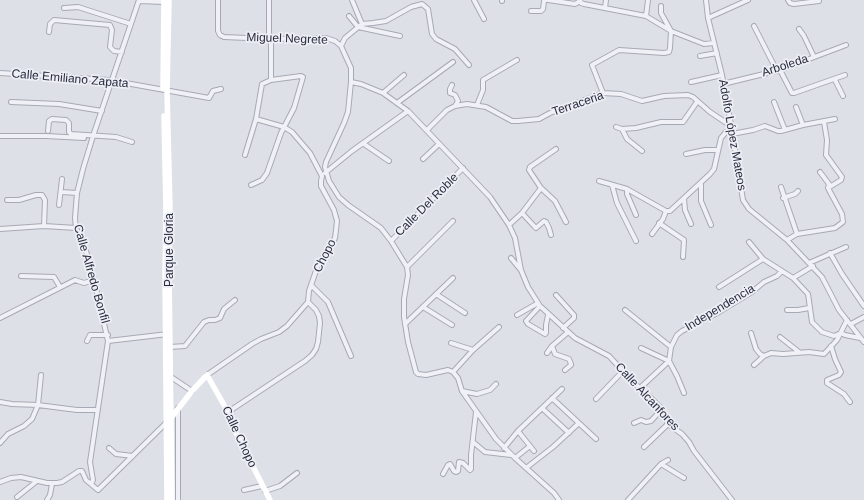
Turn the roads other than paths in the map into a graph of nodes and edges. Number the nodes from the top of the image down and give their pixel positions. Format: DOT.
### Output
graph roads {
  1 [pos="218,0"];
  2 [pos="269,0"];
  3 [pos="352,0"];
  4 [pos="474,0"];
  5 [pos="547,0"];
  6 [pos="606,0"];
  7 [pos="648,0"];
  8 [pos="706,0"];
  9 [pos="748,0"];
  10 [pos="788,0"];
  11 [pos="139,1"];
  12 [pos="165,1"];
  13 [pos="580,1"];
  14 [pos="819,1"];
  15 [pos="661,6"];
  16 [pos="64,8"];
  17 [pos="605,8"];
  18 [pos="531,11"];
  19 [pos="349,16"];
  20 [pos="646,16"];
  21 [pos="708,18"];
  22 [pos="484,19"];
  23 [pos="131,24"];
  24 [pos="360,25"];
  25 [pos="754,26"];
  26 [pos="799,29"];
  27 [pos="49,32"];
  28 [pos="671,32"];
  29 [pos="400,36"];
  30 [pos="270,39"];
  31 [pos="714,43"];
  32 [pos="846,45"];
  33 [pos="341,46"];
  34 [pos="122,52"];
  35 [pos="717,53"];
  36 [pos="700,56"];
  37 [pos="814,57"];
  38 [pos="517,60"];
  39 [pos="453,62"];
  40 [pos="469,64"];
  41 [pos="779,70"];
  42 [pos="0,73"];
  43 [pos="404,75"];
  44 [pos="722,75"];
  45 [pos="845,75"];
  46 [pos="271,80"];
  47 [pos="835,80"];
  48 [pos="113,81"];
  49 [pos="351,82"];
  50 [pos="691,82"];
  51 [pos="723,84"];
  52 [pos="452,85"];
  53 [pos="221,89"];
  54 [pos="165,90"];
  55 [pos="383,93"];
  56 [pos="603,93"];
  57 [pos="843,96"];
  58 [pos="11,102"];
  59 [pos="396,102"];
  60 [pos="697,102"];
  61 [pos="774,102"];
  62 [pos="477,105"];
  63 [pos="455,106"];
  64 [pos="796,107"];
  65 [pos="102,111"];
  66 [pos="408,111"];
  67 [pos="256,119"];
  68 [pos="835,119"];
  69 [pos="824,122"];
  70 [pos="42,124"];
  71 [pos="49,125"];
  72 [pos="803,125"];
  73 [pos="284,127"];
  74 [pos="616,127"];
  75 [pos="622,129"];
  76 [pos="427,130"];
  77 [pos="732,130"];
  78 [pos="785,130"];
  79 [pos="48,131"];
  80 [pos="0,136"];
  81 [pos="93,137"];
  82 [pos="132,142"];
  83 [pos="364,144"];
  84 [pos="439,144"];
  85 [pos="556,149"];
  86 [pos="718,150"];
  87 [pos="642,151"];
  88 [pos="686,154"];
  89 [pos="246,155"];
  90 [pos="423,159"];
  91 [pos="389,160"];
  92 [pos="464,168"];
  93 [pos="326,172"];
  94 [pos="820,172"];
  95 [pos="322,176"];
  96 [pos="62,179"];
  97 [pos="599,181"];
  98 [pos="701,184"];
  99 [pos="251,185"];
  100 [pos="612,185"];
  101 [pos="781,187"];
  102 [pos="541,188"];
  103 [pos="828,188"];
  104 [pos="627,189"];
  105 [pos="798,191"];
  106 [pos="61,192"];
  107 [pos="77,193"];
  108 [pos="783,198"];
  109 [pos="684,199"];
  110 [pos="7,200"];
  111 [pos="59,205"];
  112 [pos="666,211"];
  113 [pos="522,213"];
  114 [pos="636,215"];
  115 [pos="453,221"];
  116 [pos="566,222"];
  117 [pos="659,223"];
  118 [pos="691,224"];
  119 [pos="509,225"];
  120 [pos="711,225"];
  121 [pos="44,226"];
  122 [pos="76,228"];
  123 [pos="0,229"];
  124 [pos="652,234"];
  125 [pos="797,234"];
  126 [pos="550,235"];
  127 [pos="787,240"];
  128 [pos="391,241"];
  129 [pos="636,241"];
  130 [pos="749,242"];
  131 [pos="846,247"];
  132 [pos="830,253"];
  133 [pos="683,257"];
  134 [pos="510,258"];
  135 [pos="762,259"];
  136 [pos="811,264"];
  137 [pos="407,267"];
  138 [pos="521,270"];
  139 [pos="782,271"];
  140 [pos="21,276"];
  141 [pos="453,278"];
  142 [pos="793,278"];
  143 [pos="94,280"];
  144 [pos="312,286"];
  145 [pos="60,287"];
  146 [pos="719,287"];
  147 [pos="436,294"];
  148 [pos="556,295"];
  149 [pos="235,300"];
  150 [pos="308,302"];
  151 [pos="539,305"];
  152 [pos="864,306"];
  153 [pos="423,307"];
  154 [pos="809,308"];
  155 [pos="625,310"];
  156 [pos="787,310"];
  157 [pos="465,313"];
  158 [pos="517,315"];
  159 [pos="548,315"];
  160 [pos="864,316"];
  161 [pos="0,318"];
  162 [pos="847,320"];
  163 [pos="405,324"];
  164 [pos="851,324"];
  165 [pos="452,325"];
  166 [pos="499,327"];
  167 [pos="563,328"];
  168 [pos="567,332"];
  169 [pos="751,333"];
  170 [pos="841,333"];
  171 [pos="168,334"];
  172 [pos="108,335"];
  173 [pos="780,337"];
  174 [pos="860,338"];
  175 [pos="87,341"];
  176 [pos="108,341"];
  177 [pos="864,342"];
  178 [pos="451,343"];
  179 [pos="552,346"];
  180 [pos="831,346"];
  181 [pos="170,347"];
  182 [pos="671,347"];
  183 [pos="641,348"];
  184 [pos="473,350"];
  185 [pos="547,352"];
  186 [pos="799,352"];
  187 [pos="350,356"];
  188 [pos="764,356"];
  189 [pos="669,361"];
  190 [pos="754,365"];
  191 [pos="565,370"];
  192 [pos="623,371"];
  193 [pos="453,372"];
  194 [pos="41,375"];
  195 [pos="207,375"];
  196 [pos="171,377"];
  197 [pos="496,384"];
  198 [pos="640,388"];
  199 [pos="562,389"];
  200 [pos="192,391"];
  201 [pos="462,391"];
  202 [pos="684,393"];
  203 [pos="552,398"];
  204 [pos="596,399"];
  205 [pos="0,402"];
  206 [pos="850,402"];
  207 [pos="38,404"];
  208 [pos="178,408"];
  209 [pos="542,408"];
  210 [pos="662,409"];
  211 [pos="98,410"];
  212 [pos="228,412"];
  213 [pos="476,412"];
  214 [pos="169,420"];
  215 [pos="579,423"];
  216 [pos="634,423"];
  217 [pos="668,424"];
  218 [pos="518,431"];
  219 [pos="569,433"];
  220 [pos="596,439"];
  221 [pos="474,442"];
  222 [pos="0,443"];
  223 [pos="530,446"];
  224 [pos="644,447"];
  225 [pos="109,448"];
  226 [pos="504,448"];
  227 [pos="534,451"];
  228 [pos="133,456"];
  229 [pos="514,457"];
  230 [pos="668,460"];
  231 [pos="661,464"];
  232 [pos="526,468"];
  233 [pos="297,474"];
  234 [pos="443,474"];
  235 [pos="684,478"];
  236 [pos="37,480"];
  237 [pos="0,482"];
  238 [pos="52,484"];
  239 [pos="91,484"];
  240 [pos="263,488"];
  241 [pos="244,490"];
  242 [pos="554,493"];
  243 [pos="17,497"];
  244 [pos="47,500"];
  245 [pos="167,500"];
  246 [pos="172,500"];
  247 [pos="178,500"];
  248 [pos="270,500"];
  249 [pos="554,500"];
  250 [pos="559,500"];
  251 [pos="628,500"];
  252 [pos="732,500"];
  1 -- 30 [label="street, Miguel Negrete"];
  2 -- 30 [label="street"];
  3 -- 24 [label="street"];
  4 -- 22 [label="street"];
  5 -- 13 [label="street"];
  5 -- 18 [label="street"];
  6 -- 17 [label="street"];
  7 -- 20 [label="street"];
  8 -- 21 [label="street, Adolfo López Mateos"];
  9 -- 21 [label="street"];
  10 -- 14 [label="street"];
  11 -- 12 [label="street"];
  11 -- 23 [label="street, Calle Alfredo Bonfil"];
  12 -- 54 [label="main road, Parque Gloria"];
  13 -- 17 [label="street"];
  15 -- 28 [label="street"];
  16 -- 23 [label="street"];
  17 -- 20 [label="street"];
  19 -- 24 [label="street"];
  20 -- 28 [label="street"];
  21 -- 31 [label="street, Adolfo López Mateos"];
  23 -- 34 [label="street, Calle Alfredo Bonfil"];
  24 -- 29 [label="street"];
  24 -- 33 [label="street"];
  24 -- 40 [label="street"];
  25 -- 41 [label="street"];
  26 -- 37 [label="street"];
  27 -- 34 [label="street"];
  28 -- 31 [label="street"];
  28 -- 56 [label="street"];
  30 -- 33 [label="street, Miguel Negrete"];
  30 -- 46 [label="street"];
  31 -- 35 [label="street, Adolfo López Mateos"];
  32 -- 37 [label="street, Arboleda"];
  33 -- 49 [label="street, Miguel Negrete"];
  34 -- 48 [label="street, Calle Alfredo Bonfil"];
  35 -- 36 [label="street"];
  35 -- 44 [label="street, Adolfo López Mateos"];
  37 -- 41 [label="street, Arboleda"];
  38 -- 62 [label="street"];
  39 -- 59 [label="street"];
  41 -- 47 [label="street"];
  41 -- 51 [label="street, Arboleda"];
  42 -- 48 [label="street, Calle Emiliano Zapata"];
  43 -- 55 [label="street"];
  44 -- 50 [label="street"];
  44 -- 51 [label="street, Adolfo López Mateos"];
  45 -- 47 [label="street"];
  46 -- 67 [label="street"];
  46 -- 73 [label="street"];
  47 -- 57 [label="street"];
  48 -- 54 [label="street, Calle Emiliano Zapata"];
  48 -- 65 [label="street, Calle Alfredo Bonfil"];
  49 -- 55 [label="street"];
  49 -- 93 [label="street, Miguel Negrete"];
  51 -- 77 [label="street, Adolfo López Mateos"];
  52 -- 63 [label="street"];
  53 -- 54 [label="street, Calle Emiliano Zapata"];
  54 -- 171 [label="main road, Parque Gloria"];
  55 -- 59 [label="street"];
  56 -- 60 [label="street, Terraceria"];
  56 -- 62 [label="street, Terraceria"];
  58 -- 65 [label="street"];
  59 -- 66 [label="street"];
  60 -- 75 [label="street"];
  60 -- 77 [label="street, Terraceria"];
  61 -- 78 [label="street"];
  62 -- 63 [label="street, Terraceria"];
  63 -- 76 [label="street"];
  64 -- 72 [label="street"];
  65 -- 81 [label="street, Calle Alfredo Bonfil"];
  66 -- 76 [label="street"];
  66 -- 83 [label="street"];
  67 -- 73 [label="street, Chopo"];
  67 -- 89 [label="street"];
  68 -- 69 [label="street"];
  69 -- 72 [label="street"];
  69 -- 103 [label="street"];
  70 -- 71 [label="street"];
  71 -- 79 [label="street"];
  71 -- 81 [label="street"];
  72 -- 78 [label="street"];
  73 -- 95 [label="street, Chopo"];
  73 -- 99 [label="street"];
  74 -- 75 [label="street"];
  75 -- 87 [label="street"];
  76 -- 84 [label="street, Calle Alcanfores"];
  77 -- 78 [label="street"];
  77 -- 86 [label="street"];
  77 -- 127 [label="street, Adolfo López Mateos"];
  80 -- 81 [label="street"];
  81 -- 82 [label="street"];
  81 -- 107 [label="street, Calle Alfredo Bonfil"];
  83 -- 91 [label="street"];
  83 -- 93 [label="street"];
  84 -- 90 [label="street"];
  84 -- 92 [label="street, Calle Alcanfores"];
  85 -- 102 [label="street"];
  86 -- 88 [label="street"];
  86 -- 98 [label="street"];
  92 -- 119 [label="street, Calle Alcanfores"];
  92 -- 128 [label="street, Calle Del Roble"];
  93 -- 95 [label="street"];
  93 -- 128 [label="street"];
  94 -- 103 [label="street"];
  95 -- 144 [label="street, Chopo"];
  96 -- 106 [label="street"];
  97 -- 100 [label="street"];
  98 -- 109 [label="street"];
  98 -- 120 [label="street"];
  100 -- 104 [label="street"];
  100 -- 129 [label="street"];
  101 -- 108 [label="street"];
  102 -- 113 [label="street"];
  102 -- 116 [label="street"];
  103 -- 125 [label="street"];
  104 -- 112 [label="street"];
  104 -- 114 [label="street"];
  105 -- 108 [label="street"];
  106 -- 107 [label="street"];
  106 -- 111 [label="street"];
  107 -- 122 [label="street, Calle Alfredo Bonfil"];
  108 -- 125 [label="street"];
  109 -- 112 [label="street"];
  109 -- 118 [label="street"];
  110 -- 121 [label="street"];
  112 -- 117 [label="street"];
  113 -- 119 [label="street"];
  113 -- 126 [label="street"];
  115 -- 137 [label="street"];
  117 -- 124 [label="street"];
  117 -- 133 [label="street"];
  119 -- 138 [label="street, Calle Alcanfores"];
  121 -- 122 [label="street"];
  121 -- 123 [label="street"];
  122 -- 143 [label="street, Calle Alfredo Bonfil"];
  125 -- 127 [label="street"];
  127 -- 136 [label="street, Adolfo López Mateos"];
  128 -- 137 [label="street"];
  130 -- 135 [label="street"];
  131 -- 132 [label="street"];
  132 -- 136 [label="street"];
  132 -- 152 [label="street"];
  134 -- 138 [label="street"];
  135 -- 139 [label="street"];
  135 -- 146 [label="street"];
  136 -- 142 [label="street"];
  136 -- 162 [label="street, Adolfo López Mateos"];
  137 -- 163 [label="street"];
  138 -- 151 [label="street, Calle Alcanfores"];
  139 -- 142 [label="street"];
  139 -- 182 [label="street, Independencia"];
  140 -- 145 [label="street"];
  141 -- 147 [label="street"];
  142 -- 154 [label="street"];
  143 -- 145 [label="street"];
  143 -- 172 [label="street, Calle Alfredo Bonfil"];
  144 -- 150 [label="street, Chopo"];
  144 -- 187 [label="street"];
  145 -- 161 [label="street"];
  147 -- 153 [label="street"];
  147 -- 157 [label="street"];
  148 -- 167 [label="street"];
  149 -- 181 [label="street"];
  150 -- 195 [label="street, Chopo"];
  150 -- 212 [label="street"];
  151 -- 158 [label="street"];
  151 -- 159 [label="street, Calle Alcanfores"];
  151 -- 159 [label="street"];
  153 -- 163 [label="street"];
  153 -- 165 [label="street"];
  154 -- 156 [label="street"];
  154 -- 170 [label="street"];
  155 -- 182 [label="street"];
  159 -- 167 [label="street, Calle Alcanfores"];
  160 -- 164 [label="street"];
  162 -- 164 [label="street, Adolfo López Mateos"];
  162 -- 170 [label="street"];
  163 -- 193 [label="street"];
  164 -- 174 [label="street, Adolfo López Mateos"];
  166 -- 184 [label="street"];
  167 -- 168 [label="street, Calle Alcanfores"];
  168 -- 179 [label="street"];
  168 -- 192 [label="street, Calle Alcanfores"];
  169 -- 188 [label="street"];
  170 -- 174 [label="street"];
  170 -- 180 [label="street"];
  171 -- 176 [label="street"];
  171 -- 181 [label="main road, Parque Gloria"];
  171 -- 214 [label="main road, Parque Gloria"];
  172 -- 175 [label="street"];
  172 -- 176 [label="street, Calle Alfredo Bonfil"];
  173 -- 186 [label="street"];
  174 -- 177 [label="street, Adolfo López Mateos"];
  176 -- 211 [label="street, Calle Alfredo Bonfil"];
  178 -- 184 [label="street"];
  179 -- 185 [label="street"];
  179 -- 191 [label="street"];
  180 -- 186 [label="street"];
  180 -- 206 [label="street"];
  181 -- 196 [label="main road, Parque Gloria"];
  182 -- 189 [label="street, Independencia"];
  183 -- 189 [label="street"];
  184 -- 193 [label="street"];
  186 -- 188 [label="street"];
  188 -- 190 [label="street"];
  189 -- 198 [label="street"];
  189 -- 202 [label="street"];
  192 -- 198 [label="street, Calle Alcanfores"];
  192 -- 204 [label="street"];
  193 -- 201 [label="street"];
  194 -- 207 [label="street"];
  195 -- 200 [label="main road"];
  195 -- 212 [label="main road, Calle Chopo"];
  196 -- 200 [label="street"];
  196 -- 214 [label="main road, Parque Gloria"];
  197 -- 201 [label="street"];
  198 -- 210 [label="street, Calle Alcanfores"];
  199 -- 203 [label="street"];
  200 -- 208 [label="main road"];
  201 -- 213 [label="street"];
  203 -- 209 [label="street"];
  203 -- 215 [label="street"];
  205 -- 207 [label="street"];
  207 -- 211 [label="street"];
  207 -- 222 [label="street"];
  208 -- 214 [label="main road"];
  208 -- 247 [label="street"];
  209 -- 218 [label="street"];
  209 -- 219 [label="street"];
  210 -- 216 [label="street"];
  210 -- 217 [label="street, Calle Alcanfores"];
  211 -- 239 [label="street, Calle Alfredo Bonfil"];
  212 -- 240 [label="main road, Calle Chopo"];
  213 -- 221 [label="street"];
  213 -- 226 [label="street"];
  214 -- 228 [label="street"];
  214 -- 245 [label="main road, Parque Gloria"];
  214 -- 246 [label="main road, Parque Gloria"];
  215 -- 219 [label="street"];
  215 -- 220 [label="street"];
  217 -- 224 [label="street"];
  217 -- 252 [label="street, Calle Alcanfores"];
  218 -- 223 [label="street"];
  218 -- 226 [label="street"];
  219 -- 232 [label="street"];
  221 -- 229 [label="street"];
  221 -- 234 [label="street"];
  223 -- 227 [label="street"];
  223 -- 229 [label="street"];
  225 -- 228 [label="street"];
  226 -- 229 [label="street"];
  228 -- 239 [label="street"];
  229 -- 232 [label="street"];
  230 -- 231 [label="street"];
  231 -- 235 [label="street"];
  231 -- 251 [label="street"];
  232 -- 242 [label="street"];
  233 -- 240 [label="street"];
  236 -- 237 [label="street"];
  236 -- 238 [label="street"];
  236 -- 243 [label="street"];
  238 -- 239 [label="street"];
  238 -- 244 [label="street"];
  240 -- 241 [label="street"];
  240 -- 248 [label="main road, Calle Chopo"];
  242 -- 249 [label="street"];
  242 -- 250 [label="street"];
}
